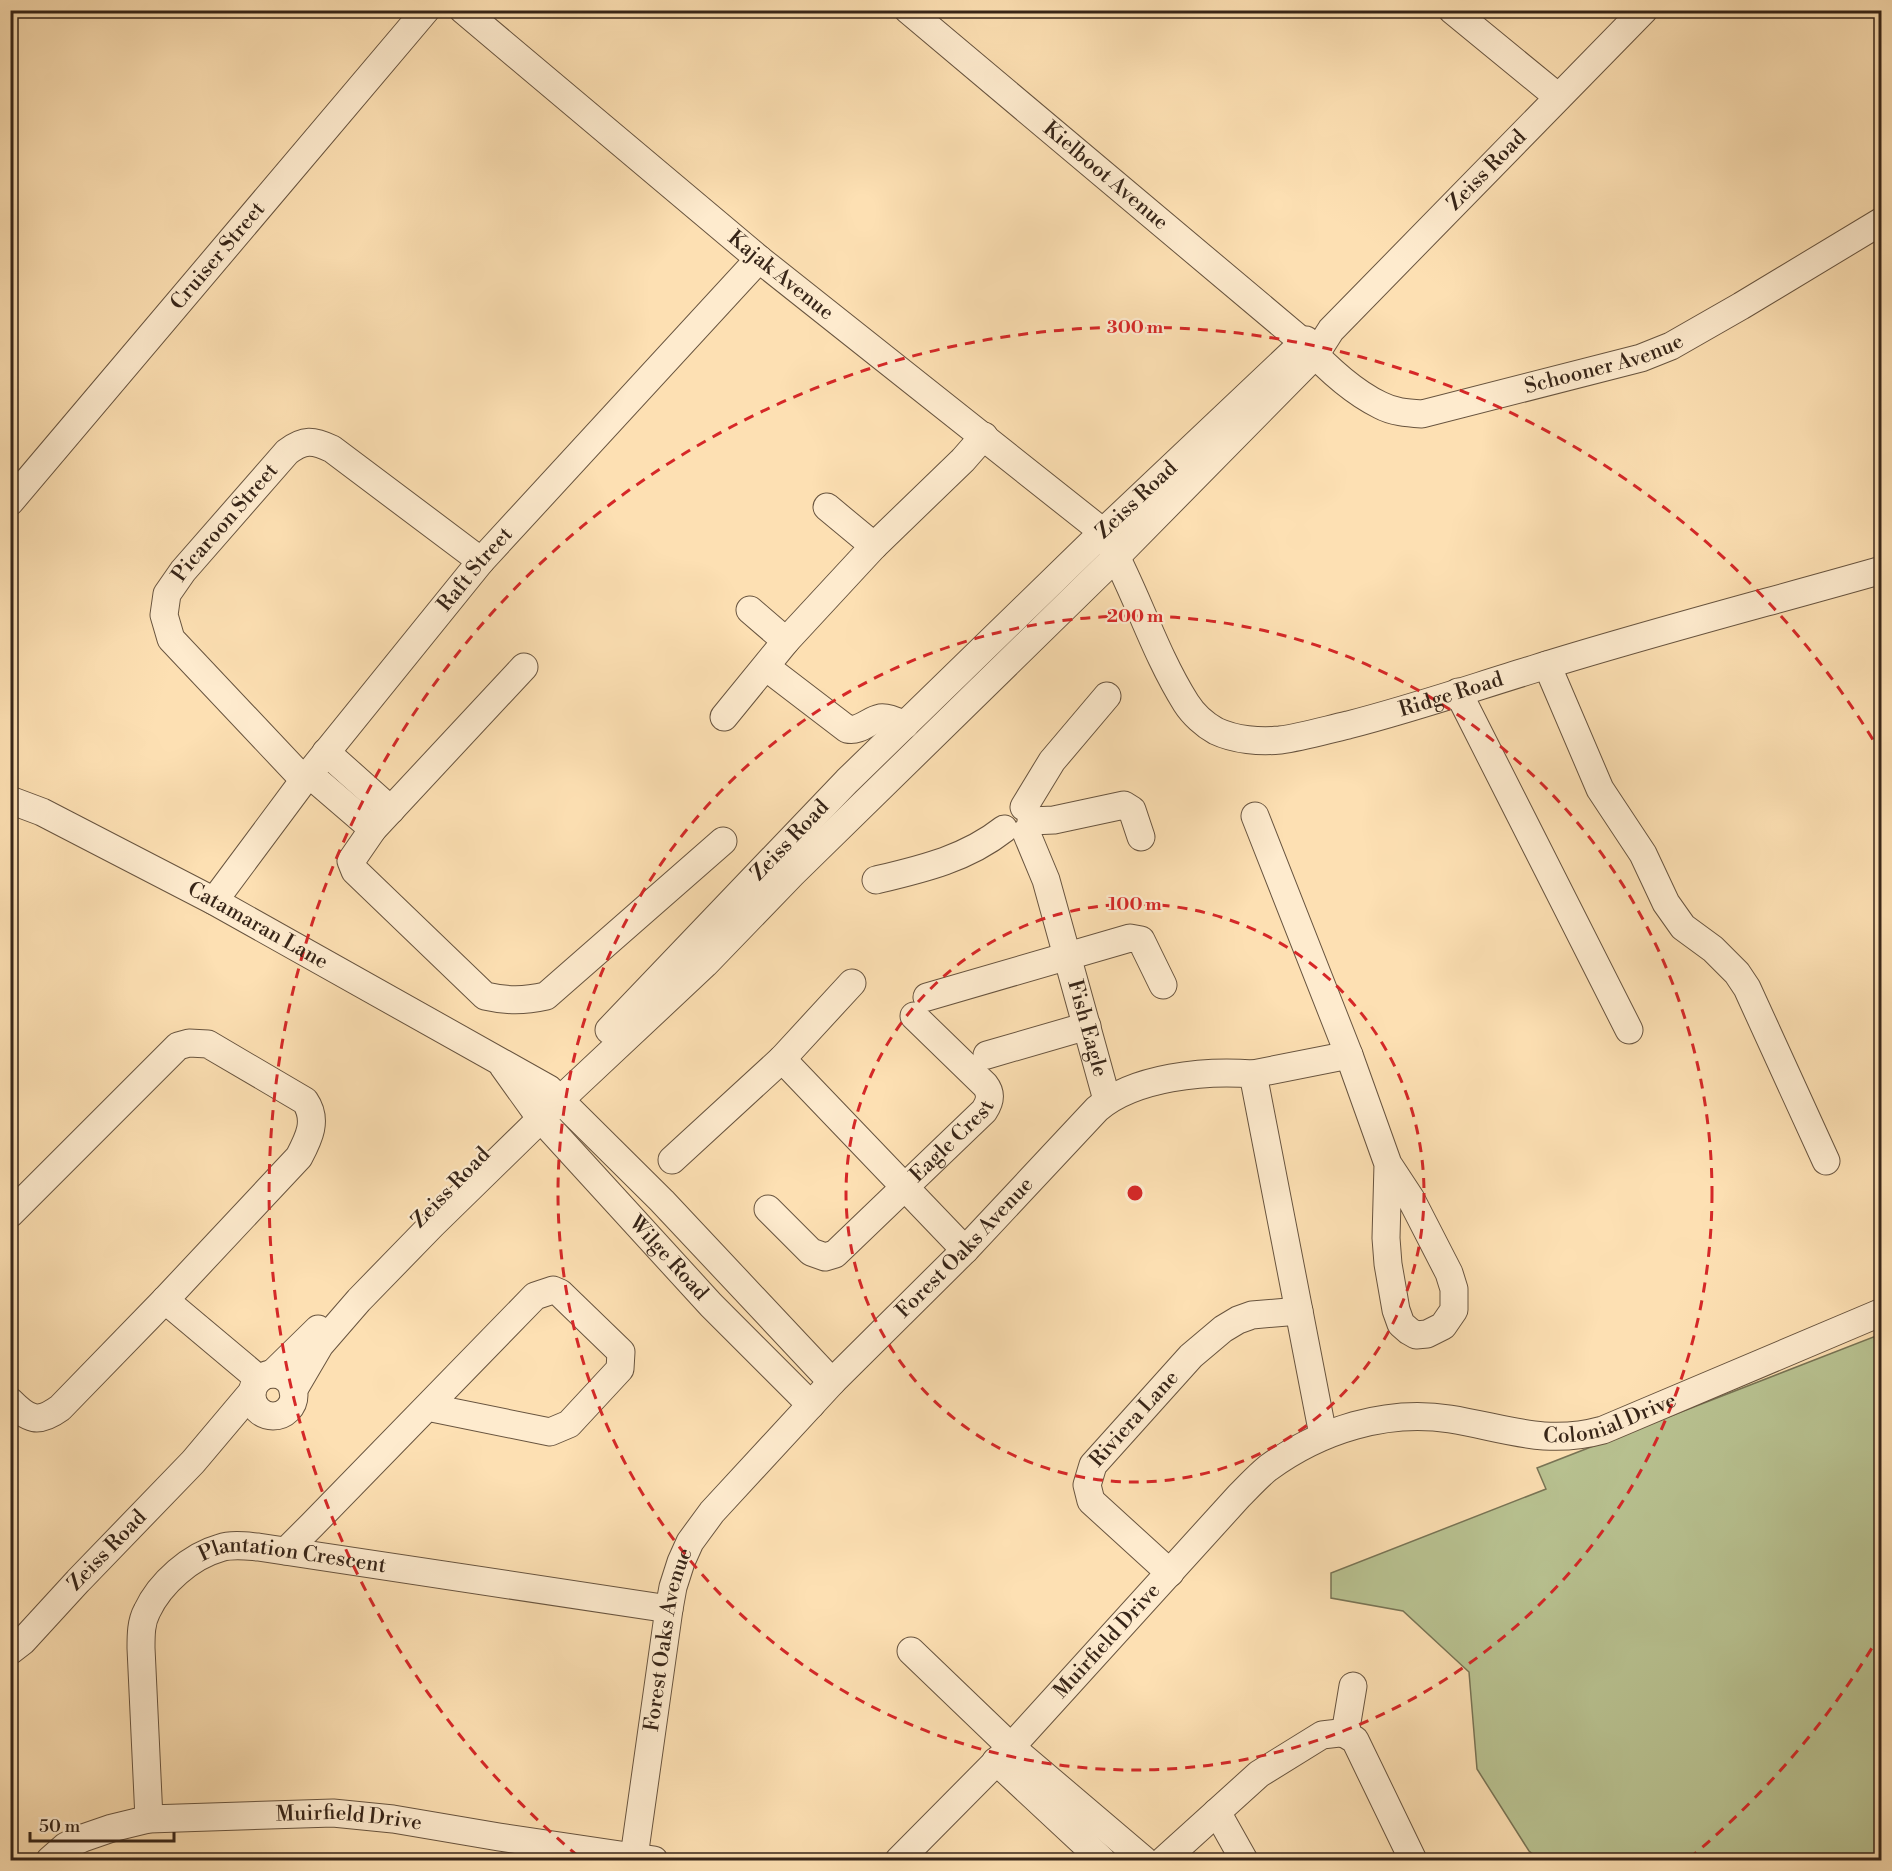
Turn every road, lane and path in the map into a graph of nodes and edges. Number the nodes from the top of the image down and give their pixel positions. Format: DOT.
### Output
graph roads {
  1 [pos="426,10"];
  2 [pos="463,10"];
  3 [pos="908,10"];
  4 [pos="1452,10"];
  5 [pos="1644,10"];
  6 [pos="1558,97"];
  7 [pos="1879,228"];
  8 [pos="759,259"];
  9 [pos="1309,348"];
  10 [pos="984,436"];
  11 [pos="10,502"];
  12 [pos="827,507"];
  13 [pos="1103,532"];
  14 [pos="874,546"];
  15 [pos="1117,556"];
  16 [pos="482,561"];
  17 [pos="1881,570"];
  18 [pos="750,610"];
  19 [pos="786,641"];
  20 [pos="1546,665"];
  21 [pos="524,667"];
  22 [pos="766,667"];
  23 [pos="1458,692"];
  24 [pos="1107,696"];
  25 [pos="724,717"];
  26 [pos="905,725"];
  27 [pos="326,752"];
  28 [pos="306,777"];
  29 [pos="10,800"];
  30 [pos="391,810"];
  31 [pos="1255,816"];
  32 [pos="1021,822"];
  33 [pos="373,829"];
  34 [pos="1141,837"];
  35 [pos="723,840"];
  36 [pos="876,880"];
  37 [pos="214,901"];
  38 [pos="1068,957"];
  39 [pos="852,983"];
  40 [pos="1164,985"];
  41 [pos="920,1006"];
  42 [pos="1087,1026"];
  43 [pos="1629,1030"];
  44 [pos="987,1055"];
  45 [pos="1349,1055"];
  46 [pos="782,1059"];
  47 [pos="1253,1074"];
  48 [pos="1107,1100"];
  49 [pos="545,1103"];
  50 [pos="672,1160"];
  51 [pos="1827,1161"];
  52 [pos="1388,1164"];
  53 [pos="906,1187"];
  54 [pos="768,1209"];
  55 [pos="10,1215"];
  56 [pos="965,1250"];
  57 [pos="735,1279"];
  58 [pos="165,1300"];
  59 [pos="711,1305"];
  60 [pos="1299,1311"];
  61 [pos="1881,1312"];
  62 [pos="261,1382"];
  63 [pos="832,1382"];
  64 [pos="293,1391"];
  65 [pos="10,1401"];
  66 [pos="811,1405"];
  67 [pos="427,1407"];
  68 [pos="266,1414"];
  69 [pos="1323,1435"];
  70 [pos="192,1462"];
  71 [pos="286,1551"];
  72 [pos="1170,1573"];
  73 [pos="669,1609"];
  74 [pos="15,1651"];
  75 [pos="911,1651"];
  76 [pos="1353,1686"];
  77 [pos="1345,1734"];
  78 [pos="1003,1754"];
  79 [pos="1217,1812"];
  80 [pos="149,1819"];
  81 [pos="500,1849"];
  82 [pos="644,1859"];
  83 [pos="50,1860"];
  84 [pos="899,1860"];
  85 [pos="1102,1860"];
  86 [pos="1144,1860"];
  87 [pos="1164,1860"];
  88 [pos="1244,1860"];
  89 [pos="1413,1860"];
  1 -- 11 [label="street, Cruiser Street"];
  2 -- 8 [label="street, Kajak Avenue"];
  3 -- 9 [label="street, Kielboot Avenue"];
  4 -- 6 [label="street"];
  5 -- 6 [label="street, Zeiss Road"];
  6 -- 9 [label="street, Zeiss Road"];
  7 -- 9 [label="street, Schooner Avenue"];
  8 -- 10 [label="street, Kajak Avenue"];
  8 -- 16 [label="street, Raft Street"];
  9 -- 13 [label="street, Zeiss Road"];
  9 -- 15 [label="street, Zeiss Road"];
  10 -- 13 [label="street, Kajak Avenue"];
  10 -- 14 [label="street"];
  12 -- 14 [label="street"];
  13 -- 15 [label="street, Ridge Road"];
  13 -- 26 [label="street, Zeiss Road"];
  14 -- 19 [label="street"];
  15 -- 23 [label="street, Ridge Road"];
  15 -- 49 [label="street, Zeiss Road"];
  16 -- 27 [label="street, Raft Street"];
  16 -- 28 [label="street, Picaroon Street"];
  17 -- 20 [label="street, Ridge Road"];
  18 -- 19 [label="street"];
  19 -- 22 [label="street"];
  20 -- 23 [label="street, Ridge Road"];
  20 -- 51 [label="street"];
  21 -- 30 [label="street"];
  22 -- 25 [label="street"];
  22 -- 26 [label="street"];
  23 -- 43 [label="street"];
  24 -- 32 [label="street"];
  26 -- 49 [label="street, Zeiss Road"];
  27 -- 28 [label="street, Raft Street"];
  27 -- 30 [label="street"];
  28 -- 33 [label="street, Picaroon Street"];
  28 -- 37 [label="street, Raft Street"];
  29 -- 37 [label="street, Catamaran Lane"];
  30 -- 33 [label="street"];
  31 -- 45 [label="street"];
  32 -- 34 [label="street"];
  32 -- 36 [label="street"];
  32 -- 38 [label="street, Fish Eagle"];
  33 -- 35 [label="street"];
  37 -- 49 [label="street, Catamaran Lane"];
  38 -- 40 [label="street, Fish Eagle"];
  38 -- 41 [label="street, Fish Eagle"];
  38 -- 42 [label="street, Fish Eagle"];
  39 -- 46 [label="street"];
  41 -- 53 [label="street, Eagle Crest"];
  42 -- 44 [label="street"];
  42 -- 48 [label="street, Fish Eagle"];
  45 -- 47 [label="street, Forest Oaks Avenue"];
  45 -- 52 [label="street"];
  46 -- 50 [label="street"];
  46 -- 53 [label="street, Eagle Crest"];
  47 -- 48 [label="street, Forest Oaks Avenue"];
  47 -- 60 [label="street"];
  48 -- 56 [label="street, Forest Oaks Avenue"];
  49 -- 57 [label="street, Wilge Road"];
  49 -- 59 [label="street, Wilge Road"];
  49 -- 62 [label="street, Zeiss Road"];
  49 -- 64 [label="street, Zeiss Road"];
  52 -- 52 [label="street"];
  53 -- 54 [label="street, Eagle Crest"];
  53 -- 56 [label="street, Eagle Crest"];
  55 -- 58 [label="street"];
  56 -- 63 [label="street, Forest Oaks Avenue"];
  57 -- 59 [label="street"];
  57 -- 63 [label="street, Wilge Road"];
  58 -- 62 [label="street"];
  58 -- 65 [label="street"];
  59 -- 66 [label="street, Wilge Road"];
  60 -- 69 [label="street"];
  60 -- 72 [label="street, Riviera Lane"];
  61 -- 69 [label="street, Colonial Drive"];
  62 -- 64 [label="street"];
  62 -- 68 [label="street"];
  62 -- 70 [label="street, Zeiss Road"];
  63 -- 66 [label="street, Forest Oaks Avenue"];
  64 -- 68 [label="street"];
  66 -- 73 [label="street, Forest Oaks Avenue"];
  67 -- 67 [label="street"];
  67 -- 71 [label="street"];
  68 -- 70 [label="street, Zeiss Road"];
  69 -- 72 [label="street, Muirfield Drive"];
  70 -- 74 [label="street, Zeiss Road"];
  71 -- 73 [label="street, Plantation Crescent"];
  71 -- 80 [label="street, Plantation Crescent"];
  72 -- 78 [label="street, Muirfield Drive"];
  73 -- 82 [label="street, Forest Oaks Avenue"];
  75 -- 78 [label="street"];
  76 -- 77 [label="street"];
  77 -- 79 [label="street"];
  77 -- 89 [label="street"];
  78 -- 84 [label="street, Muirfield Drive"];
  78 -- 85 [label="street"];
  78 -- 86 [label="street"];
  79 -- 87 [label="street"];
  79 -- 88 [label="street"];
  80 -- 81 [label="street, Muirfield Drive"];
  80 -- 83 [label="street, Muirfield Drive"];
  81 -- 82 [label="street, Muirfield Drive"];
}
